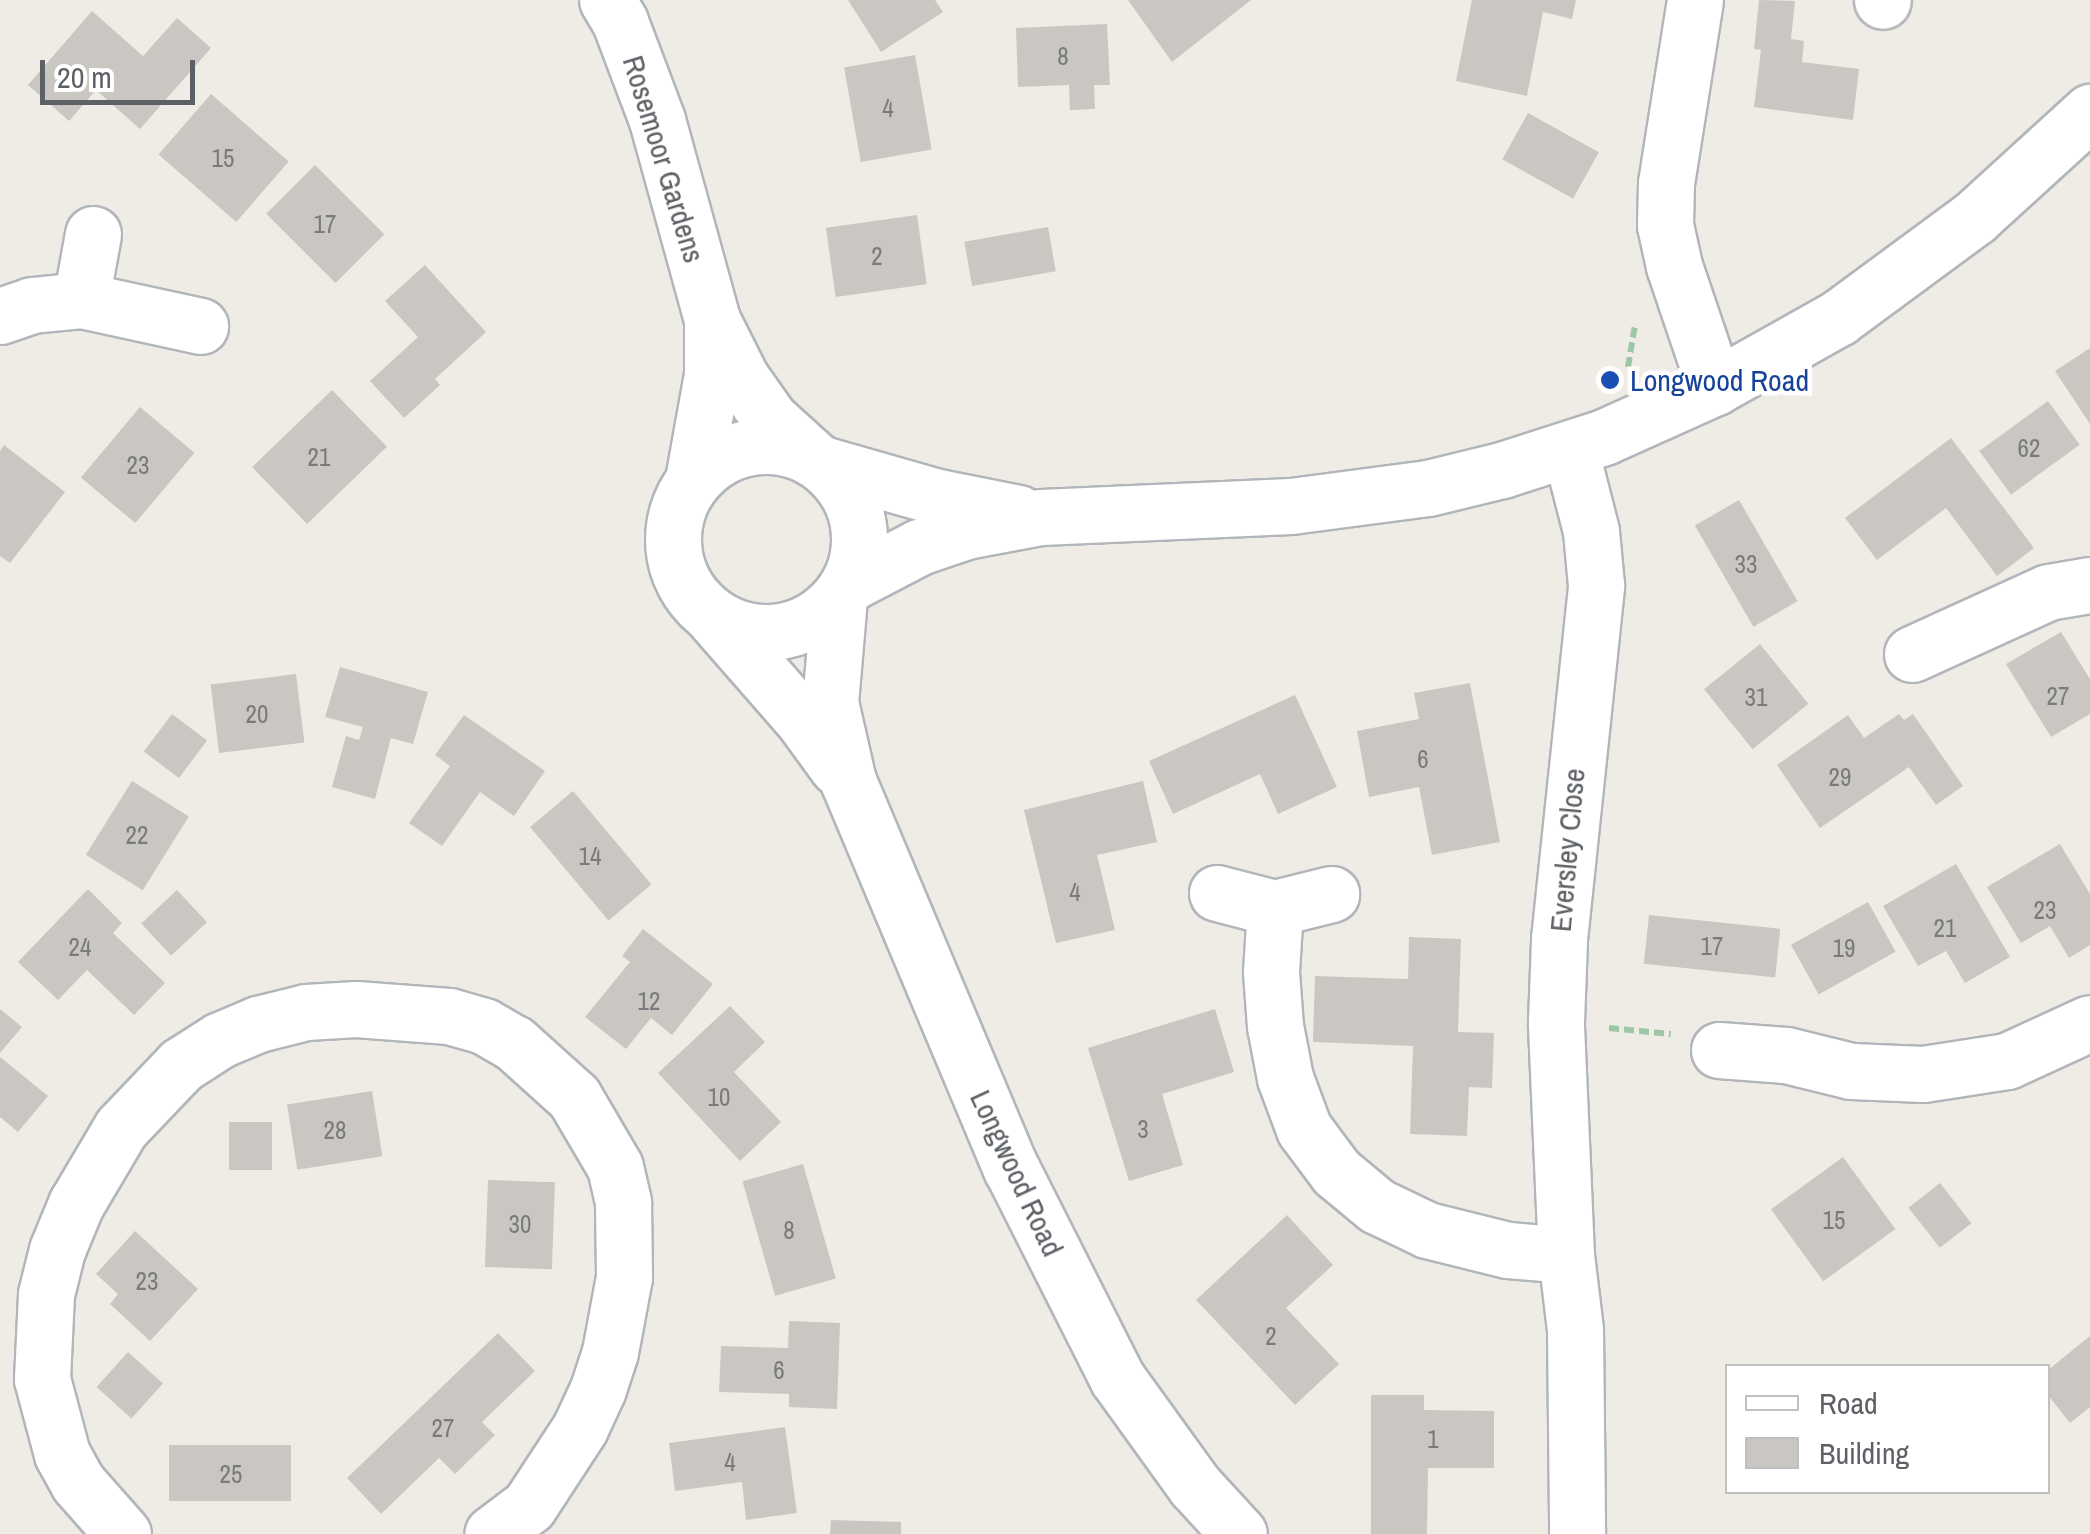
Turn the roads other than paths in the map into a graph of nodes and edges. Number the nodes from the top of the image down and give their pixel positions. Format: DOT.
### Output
graph roads {
  1 [pos="607,0"];
  2 [pos="1695,0"];
  3 [pos="2090,112"];
  4 [pos="93,234"];
  5 [pos="81,300"];
  6 [pos="0,316"];
  7 [pos="712,320"];
  8 [pos="200,326"];
  9 [pos="1715,387"];
  10 [pos="1570,450"];
  11 [pos="818,462"];
  12 [pos="693,480"];
  13 [pos="1041,517"];
  14 [pos="2090,585"];
  15 [pos="844,591"];
  16 [pos="712,616"];
  17 [pos="1912,654"];
  18 [pos="848,781"];
  19 [pos="1218,893"];
  20 [pos="1331,894"];
  21 [pos="1275,908"];
  22 [pos="2090,1023"];
  23 [pos="1719,1050"];
  24 [pos="1566,1256"];
  25 [pos="526,1525"];
  26 [pos="124,1534"];
  27 [pos="1239,1534"];
  28 [pos="1578,1534"];
  1 -- 7 [label="street, Rosemoor Gardens"];
  2 -- 9 [label="street"];
  3 -- 9 [label="street"];
  4 -- 5 [label="street"];
  5 -- 6 [label="street"];
  5 -- 8 [label="street"];
  7 -- 11 [label="street, Rosemoor Gardens"];
  7 -- 12 [label="street, Rosemoor Gardens"];
  9 -- 10 [label="street"];
  10 -- 13 [label="street"];
  10 -- 24 [label="street, Eversley Close"];
  11 -- 12 [label="street"];
  11 -- 13 [label="street"];
  11 -- 15 [label="street"];
  12 -- 16 [label="street"];
  13 -- 15 [label="street"];
  14 -- 17 [label="street"];
  15 -- 16 [label="street"];
  15 -- 18 [label="street, Longwood Road"];
  16 -- 18 [label="street, Longwood Road"];
  18 -- 27 [label="street, Longwood Road"];
  19 -- 21 [label="street"];
  20 -- 21 [label="street"];
  21 -- 24 [label="street"];
  22 -- 23 [label="street"];
  24 -- 28 [label="street, Eversley Close"];
  25 -- 26 [label="street"];
}
